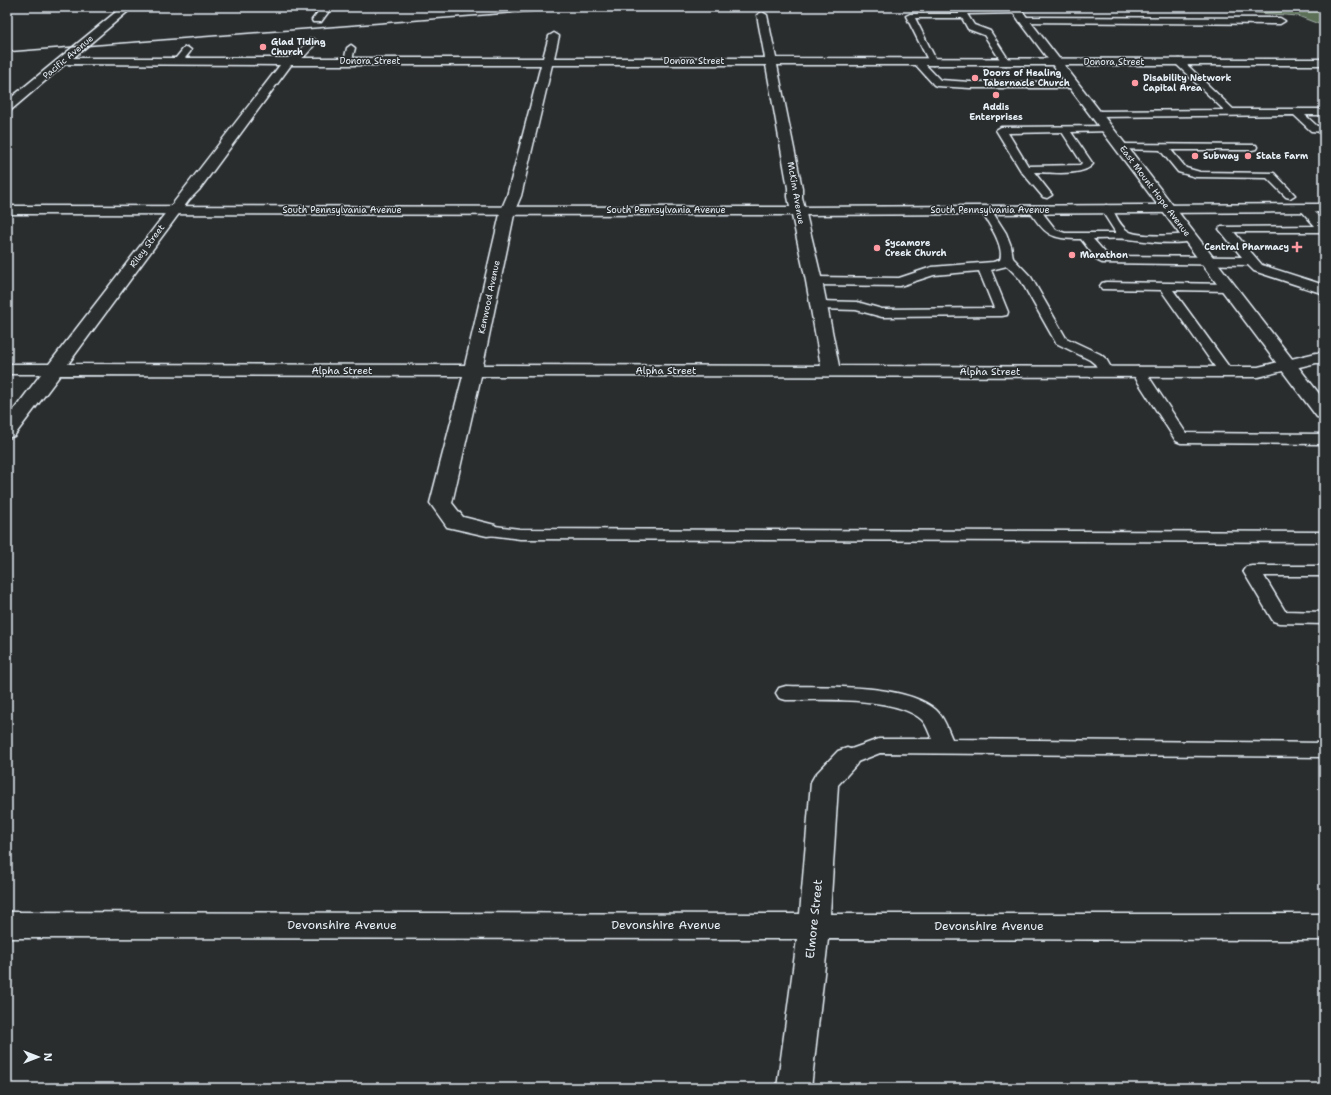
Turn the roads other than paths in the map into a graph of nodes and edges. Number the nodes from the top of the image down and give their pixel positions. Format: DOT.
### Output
graph roads {
  1 [pos="128,7"];
  2 [pos="327,7"];
  3 [pos="1019,13"];
  4 [pos="762,15"];
  5 [pos="964,16"];
  6 [pos="317,20"];
  7 [pos="1280,21"];
  8 [pos="554,36"];
  9 [pos="313,41"];
  10 [pos="351,48"];
  11 [pos="187,50"];
  12 [pos="64,61"];
  13 [pos="178,61"];
  14 [pos="288,61"];
  15 [pos="348,61"];
  16 [pos="547,61"];
  17 [pos="770,62"];
  18 [pos="918,62"];
  19 [pos="933,62"];
  20 [pos="1006,62"];
  21 [pos="1056,62"];
  22 [pos="1180,62"];
  23 [pos="1324,62"];
  24 [pos="1074,85"];
  25 [pos="7,108"];
  26 [pos="1231,112"];
  27 [pos="1296,112"];
  28 [pos="1324,112"];
  29 [pos="1095,114"];
  30 [pos="1107,129"];
  31 [pos="1324,129"];
  32 [pos="1065,130"];
  33 [pos="1121,147"];
  34 [pos="1163,147"];
  35 [pos="1252,147"];
  36 [pos="1025,169"];
  37 [pos="1137,194"];
  38 [pos="1047,195"];
  39 [pos="1062,195"];
  40 [pos="1268,195"];
  41 [pos="1290,195"];
  42 [pos="1324,195"];
  43 [pos="7,196"];
  44 [pos="529,196"];
  45 [pos="138,197"];
  46 [pos="184,197"];
  47 [pos="208,197"];
  48 [pos="780,197"];
  49 [pos="811,197"];
  50 [pos="1166,199"];
  51 [pos="507,201"];
  52 [pos="1032,202"];
  53 [pos="172,203"];
  54 [pos="796,204"];
  55 [pos="1106,208"];
  56 [pos="1306,208"];
  57 [pos="1324,208"];
  58 [pos="7,210"];
  59 [pos="986,210"];
  60 [pos="1324,228"];
  61 [pos="1126,236"];
  62 [pos="1085,237"];
  63 [pos="1190,238"];
  64 [pos="1007,259"];
  65 [pos="1208,261"];
  66 [pos="1251,261"];
  67 [pos="984,268"];
  68 [pos="814,282"];
  69 [pos="1106,286"];
  70 [pos="1164,286"];
  71 [pos="1228,287"];
  72 [pos="1324,290"];
  73 [pos="819,305"];
  74 [pos="1324,358"];
  75 [pos="1287,365"];
  76 [pos="7,369"];
  77 [pos="54,370"];
  78 [pos="473,370"];
  79 [pos="831,371"];
  80 [pos="1106,371"];
  81 [pos="1138,371"];
  82 [pos="1225,371"];
  83 [pos="1324,413"];
  84 [pos="7,432"];
  85 [pos="1324,439"];
  86 [pos="487,530"];
  87 [pos="1324,537"];
  88 [pos="1324,571"];
  89 [pos="1324,618"];
  90 [pos="786,693"];
  91 [pos="945,746"];
  92 [pos="1324,750"];
  93 [pos="847,758"];
  94 [pos="7,924"];
  95 [pos="814,926"];
  96 [pos="1324,927"];
  97 [pos="794,1088"];
  1 -- 12 [label="street, Pacific Avenue"];
  2 -- 6 [label="street"];
  3 -- 5 [label="lane"];
  3 -- 7 [label="street"];
  3 -- 21 [label="street, East Mount Hope Avenue"];
  4 -- 17 [label="street, McKim Avenue"];
  5 -- 19 [label="lane"];
  5 -- 20 [label="lane"];
  8 -- 16 [label="street, Kenwood Avenue"];
  9 -- 14 [label="lane"];
  10 -- 15 [label="lane"];
  11 -- 13 [label="lane"];
  12 -- 13 [label="street, Donora Street"];
  12 -- 25 [label="street, Pacific Avenue"];
  13 -- 14 [label="street, Donora Street"];
  14 -- 15 [label="street, Donora Street"];
  14 -- 46 [label="street, Riley Street"];
  15 -- 16 [label="street, Donora Street"];
  16 -- 17 [label="street, Donora Street"];
  16 -- 51 [label="street, Kenwood Avenue"];
  17 -- 18 [label="street, Donora Street"];
  17 -- 54 [label="street, McKim Avenue"];
  18 -- 19 [label="street, Donora Street"];
  18 -- 24 [label="lane"];
  19 -- 20 [label="street, Donora Street"];
  20 -- 21 [label="street, Donora Street"];
  21 -- 22 [label="street, Donora Street"];
  21 -- 24 [label="street, East Mount Hope Avenue"];
  22 -- 23 [label="street, Donora Street"];
  22 -- 26 [label="lane"];
  24 -- 29 [label="street, East Mount Hope Avenue"];
  26 -- 27 [label="lane"];
  26 -- 29 [label="lane"];
  27 -- 28 [label="lane"];
  27 -- 31 [label="lane"];
  29 -- 30 [label="street, East Mount Hope Avenue"];
  30 -- 32 [label="lane"];
  30 -- 33 [label="street, East Mount Hope Avenue"];
  32 -- 36 [label="lane"];
  32 -- 36 [label="lane"];
  33 -- 34 [label="lane"];
  33 -- 50 [label="street, East Mount Hope Avenue"];
  34 -- 35 [label="lane"];
  34 -- 41 [label="lane"];
  36 -- 38 [label="lane"];
  37 -- 50 [label="street, South Pennsylvania Avenue"];
  38 -- 39 [label="street, South Pennsylvania Avenue"];
  38 -- 52 [label="street, South Pennsylvania Avenue"];
  40 -- 41 [label="street"];
  41 -- 42 [label="street"];
  43 -- 45 [label="street"];
  44 -- 51 [label="street, South Pennsylvania Avenue"];
  46 -- 47 [label="street"];
  46 -- 53 [label="street, Riley Street"];
  48 -- 54 [label="street, South Pennsylvania Avenue"];
  49 -- 54 [label="street, South Pennsylvania Avenue"];
  50 -- 55 [label="street, South Pennsylvania Avenue"];
  50 -- 56 [label="street, South Pennsylvania Avenue"];
  50 -- 63 [label="street, East Mount Hope Avenue"];
  51 -- 53 [label="street, South Pennsylvania Avenue"];
  51 -- 54 [label="street, South Pennsylvania Avenue"];
  51 -- 78 [label="street, Kenwood Avenue"];
  52 -- 55 [label="street, South Pennsylvania Avenue"];
  52 -- 59 [label="street, South Pennsylvania Avenue"];
  52 -- 62 [label="lane"];
  53 -- 58 [label="street, South Pennsylvania Avenue"];
  53 -- 77 [label="street, Riley Street"];
  54 -- 59 [label="street, South Pennsylvania Avenue"];
  54 -- 68 [label="street, McKim Avenue"];
  55 -- 61 [label="lane"];
  56 -- 57 [label="street, South Pennsylvania Avenue"];
  56 -- 60 [label="lane"];
  59 -- 64 [label="lane"];
  60 -- 66 [label="lane"];
  61 -- 62 [label="lane"];
  61 -- 63 [label="lane"];
  62 -- 65 [label="lane"];
  63 -- 65 [label="street, East Mount Hope Avenue"];
  64 -- 67 [label="lane"];
  64 -- 80 [label="lane"];
  65 -- 66 [label="lane"];
  65 -- 71 [label="street, East Mount Hope Avenue"];
  66 -- 72 [label="lane"];
  67 -- 68 [label="lane"];
  67 -- 73 [label="lane"];
  68 -- 73 [label="street, McKim Avenue"];
  69 -- 70 [label="lane"];
  70 -- 71 [label="lane"];
  70 -- 82 [label="lane"];
  71 -- 75 [label="street, East Mount Hope Avenue"];
  73 -- 79 [label="street, McKim Avenue"];
  74 -- 75 [label="street, Alpha Street"];
  75 -- 82 [label="street, Alpha Street"];
  75 -- 83 [label="street, East Mount Hope Avenue"];
  76 -- 77 [label="street, Alpha Street"];
  77 -- 78 [label="street, Alpha Street"];
  77 -- 84 [label="street, Riley Street"];
  78 -- 79 [label="street, Alpha Street"];
  78 -- 86 [label="street, Kenwood Avenue"];
  79 -- 80 [label="street, Alpha Street"];
  80 -- 81 [label="street, Alpha Street"];
  81 -- 82 [label="street, Alpha Street"];
  81 -- 85 [label="lane"];
  86 -- 87 [label="lane"];
  88 -- 89 [label="lane"];
  90 -- 91 [label="lane"];
  91 -- 92 [label="lane"];
  91 -- 93 [label="lane"];
  93 -- 95 [label="street, Elmore Street"];
  94 -- 95 [label="street, Devonshire Avenue"];
  95 -- 96 [label="street, Devonshire Avenue"];
  95 -- 97 [label="street, Elmore Street"];
}
